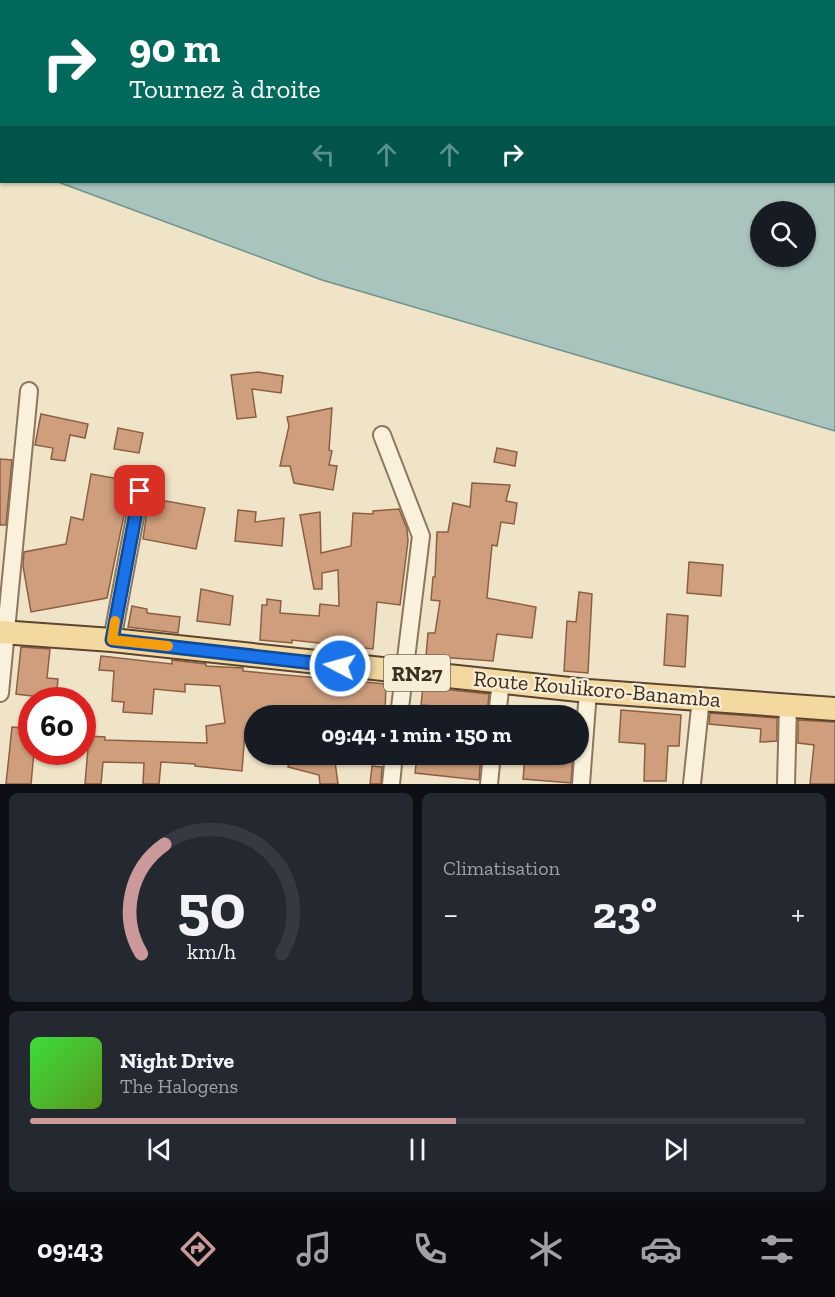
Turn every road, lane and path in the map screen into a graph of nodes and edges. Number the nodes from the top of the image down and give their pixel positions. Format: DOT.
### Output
graph roads {
  1 [pos="29,391"];
  2 [pos="382,435"];
  3 [pos="140,491"];
  4 [pos="4,632"];
  5 [pos="112,640"];
  6 [pos="404,672"];
  7 [pos="501,681"];
  8 [pos="588,691"];
  9 [pos="0,693"];
  10 [pos="701,698"];
  11 [pos="400,705"];
  12 [pos="498,705"];
  13 [pos="788,705"];
  14 [pos="835,709"];
  15 [pos="393,765"];
  16 [pos="491,765"];
  17 [pos="391,784"];
  18 [pos="489,784"];
  19 [pos="581,784"];
  20 [pos="692,784"];
  21 [pos="786,784"];
  1 -- 4 [label="street"];
  2 -- 6 [label="street"];
  3 -- 5 [label="street"];
  4 -- 5 [label="main road, Route Koulikoro-Banamba / RN27"];
  4 -- 9 [label="street"];
  5 -- 6 [label="main road, Route Koulikoro-Banamba / RN27"];
  6 -- 7 [label="main road, Route Koulikoro-Banamba / RN27"];
  6 -- 11 [label="street"];
  7 -- 8 [label="main road, Route Koulikoro-Banamba / RN27"];
  7 -- 12 [label="street"];
  8 -- 10 [label="main road, Route Koulikoro-Banamba / RN27"];
  8 -- 19 [label="street"];
  10 -- 13 [label="main road, Route Koulikoro-Banamba / RN27"];
  10 -- 20 [label="street"];
  13 -- 14 [label="main road, Route Koulikoro-Banamba / RN27"];
  13 -- 21 [label="street"];
  15 -- 17 [label="street"];
  16 -- 18 [label="street"];
}
